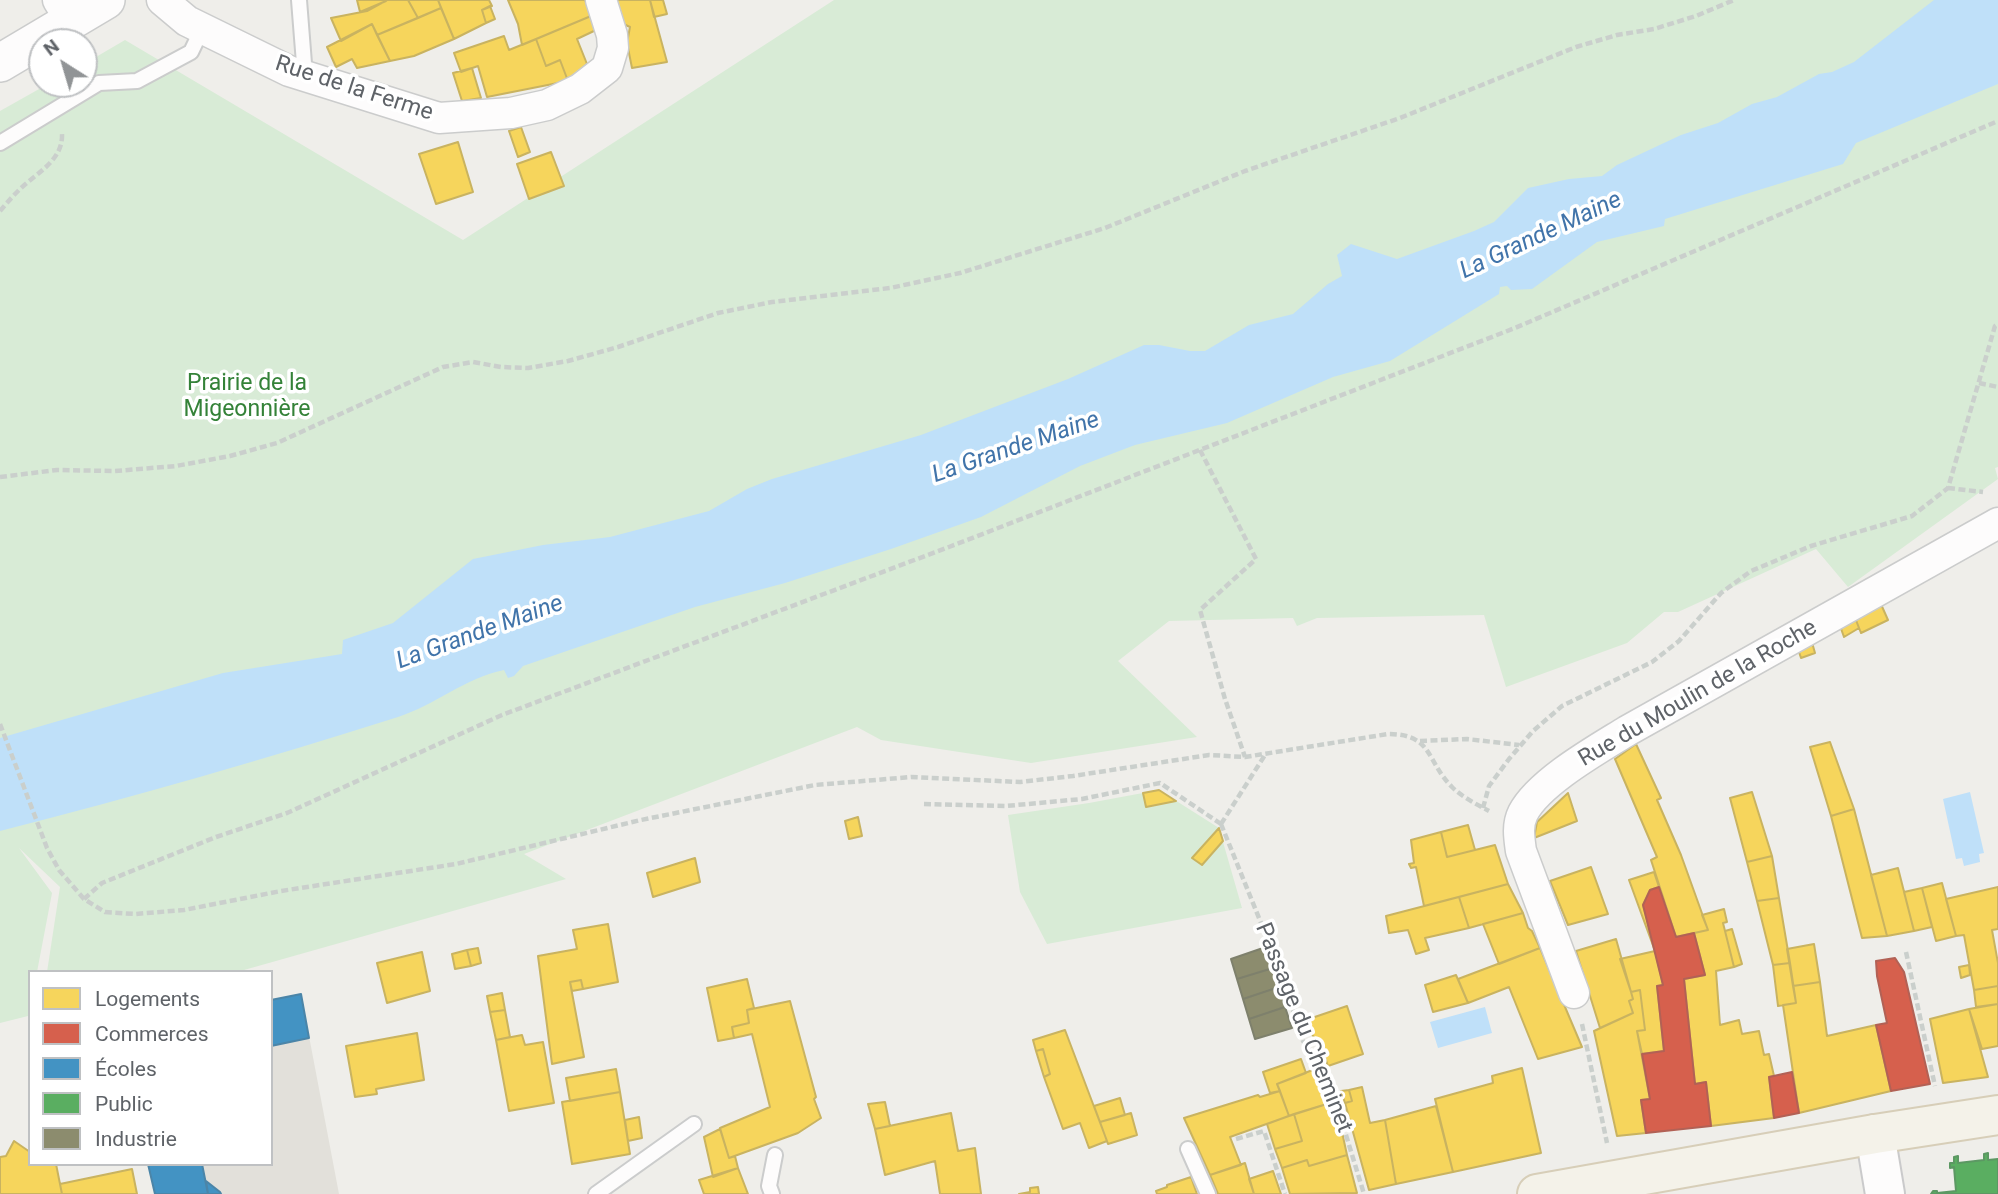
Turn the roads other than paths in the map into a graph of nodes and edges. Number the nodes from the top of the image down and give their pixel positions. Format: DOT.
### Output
graph roads {
  1 [pos="106,0"];
  2 [pos="162,0"];
  3 [pos="299,0"];
  4 [pos="601,0"];
  5 [pos="64,10"];
  6 [pos="202,29"];
  7 [pos="0,62"];
  8 [pos="304,76"];
  9 [pos="0,142"];
  10 [pos="1998,523"];
  11 [pos="1574,993"];
  12 [pos="1998,1115"];
  13 [pos="694,1124"];
  14 [pos="1875,1134"];
  15 [pos="1188,1149"];
  16 [pos="775,1155"];
  17 [pos="1634,1184"];
  18 [pos="596,1194"];
  19 [pos="772,1194"];
  20 [pos="1208,1194"];
  21 [pos="1537,1194"];
  22 [pos="1885,1194"];
  1 -- 5 [label="street"];
  2 -- 6 [label="street, Rue de la Ferme"];
  3 -- 8 [label="lane"];
  4 -- 8 [label="street, Rue de la Ferme"];
  5 -- 7 [label="street"];
  6 -- 8 [label="street, Rue de la Ferme"];
  6 -- 9 [label="lane"];
  10 -- 11 [label="street, Rue du Moulin de la Roche"];
  12 -- 14 [label="main road"];
  13 -- 18 [label="lane"];
  14 -- 17 [label="main road"];
  14 -- 22 [label="main road"];
  15 -- 20 [label="lane"];
  16 -- 19 [label="lane"];
  17 -- 21 [label="main road"];
}
